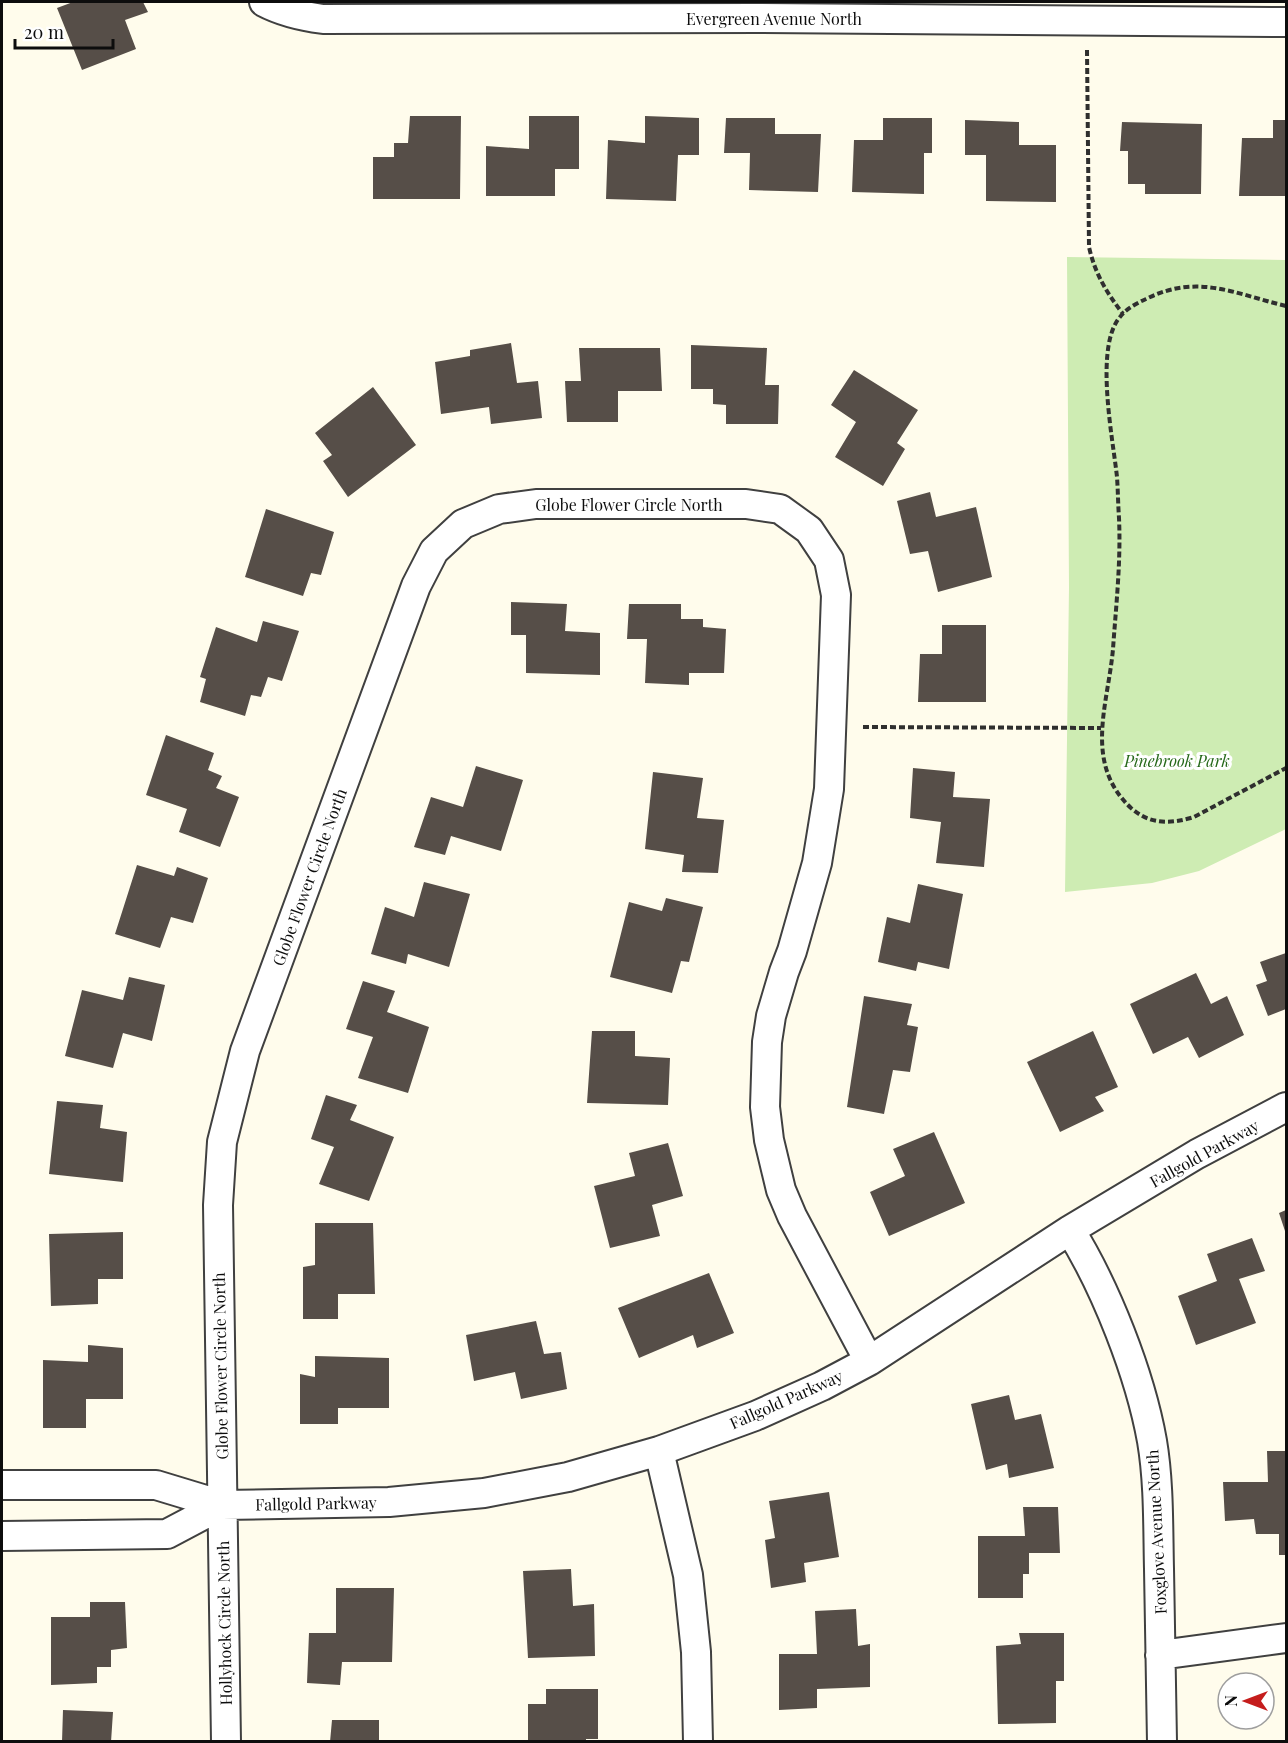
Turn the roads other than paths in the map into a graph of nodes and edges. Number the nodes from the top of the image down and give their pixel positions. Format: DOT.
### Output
graph roads {
  1 [pos="264,2"];
  2 [pos="759,10"];
  3 [pos="1287,22"];
  4 [pos="1287,1107"];
  5 [pos="1070,1230"];
  6 [pos="869,1361"];
  7 [pos="659,1451"];
  8 [pos="2,1485"];
  9 [pos="222,1505"];
  10 [pos="2,1536"];
  11 [pos="1287,1638"];
  12 [pos="1160,1655"];
  13 [pos="226,1742"];
  14 [pos="698,1742"];
  15 [pos="1162,1742"];
  1 -- 2 [label="street, Evergreen Avenue North"];
  2 -- 3 [label="street, Evergreen Avenue North"];
  4 -- 5 [label="street, Fallgold Parkway"];
  5 -- 6 [label="street, Fallgold Parkway"];
  5 -- 12 [label="street, Foxglove Avenue North"];
  6 -- 7 [label="street, Fallgold Parkway"];
  6 -- 9 [label="street, Globe Flower Circle North"];
  7 -- 9 [label="street, Fallgold Parkway"];
  7 -- 14 [label="street"];
  8 -- 9 [label="street, Fallgold Parkway"];
  9 -- 10 [label="street, Fallgold Parkway"];
  9 -- 13 [label="street, Hollyhock Circle North"];
  11 -- 12 [label="street"];
  12 -- 15 [label="street, Foxglove Avenue North"];
}
